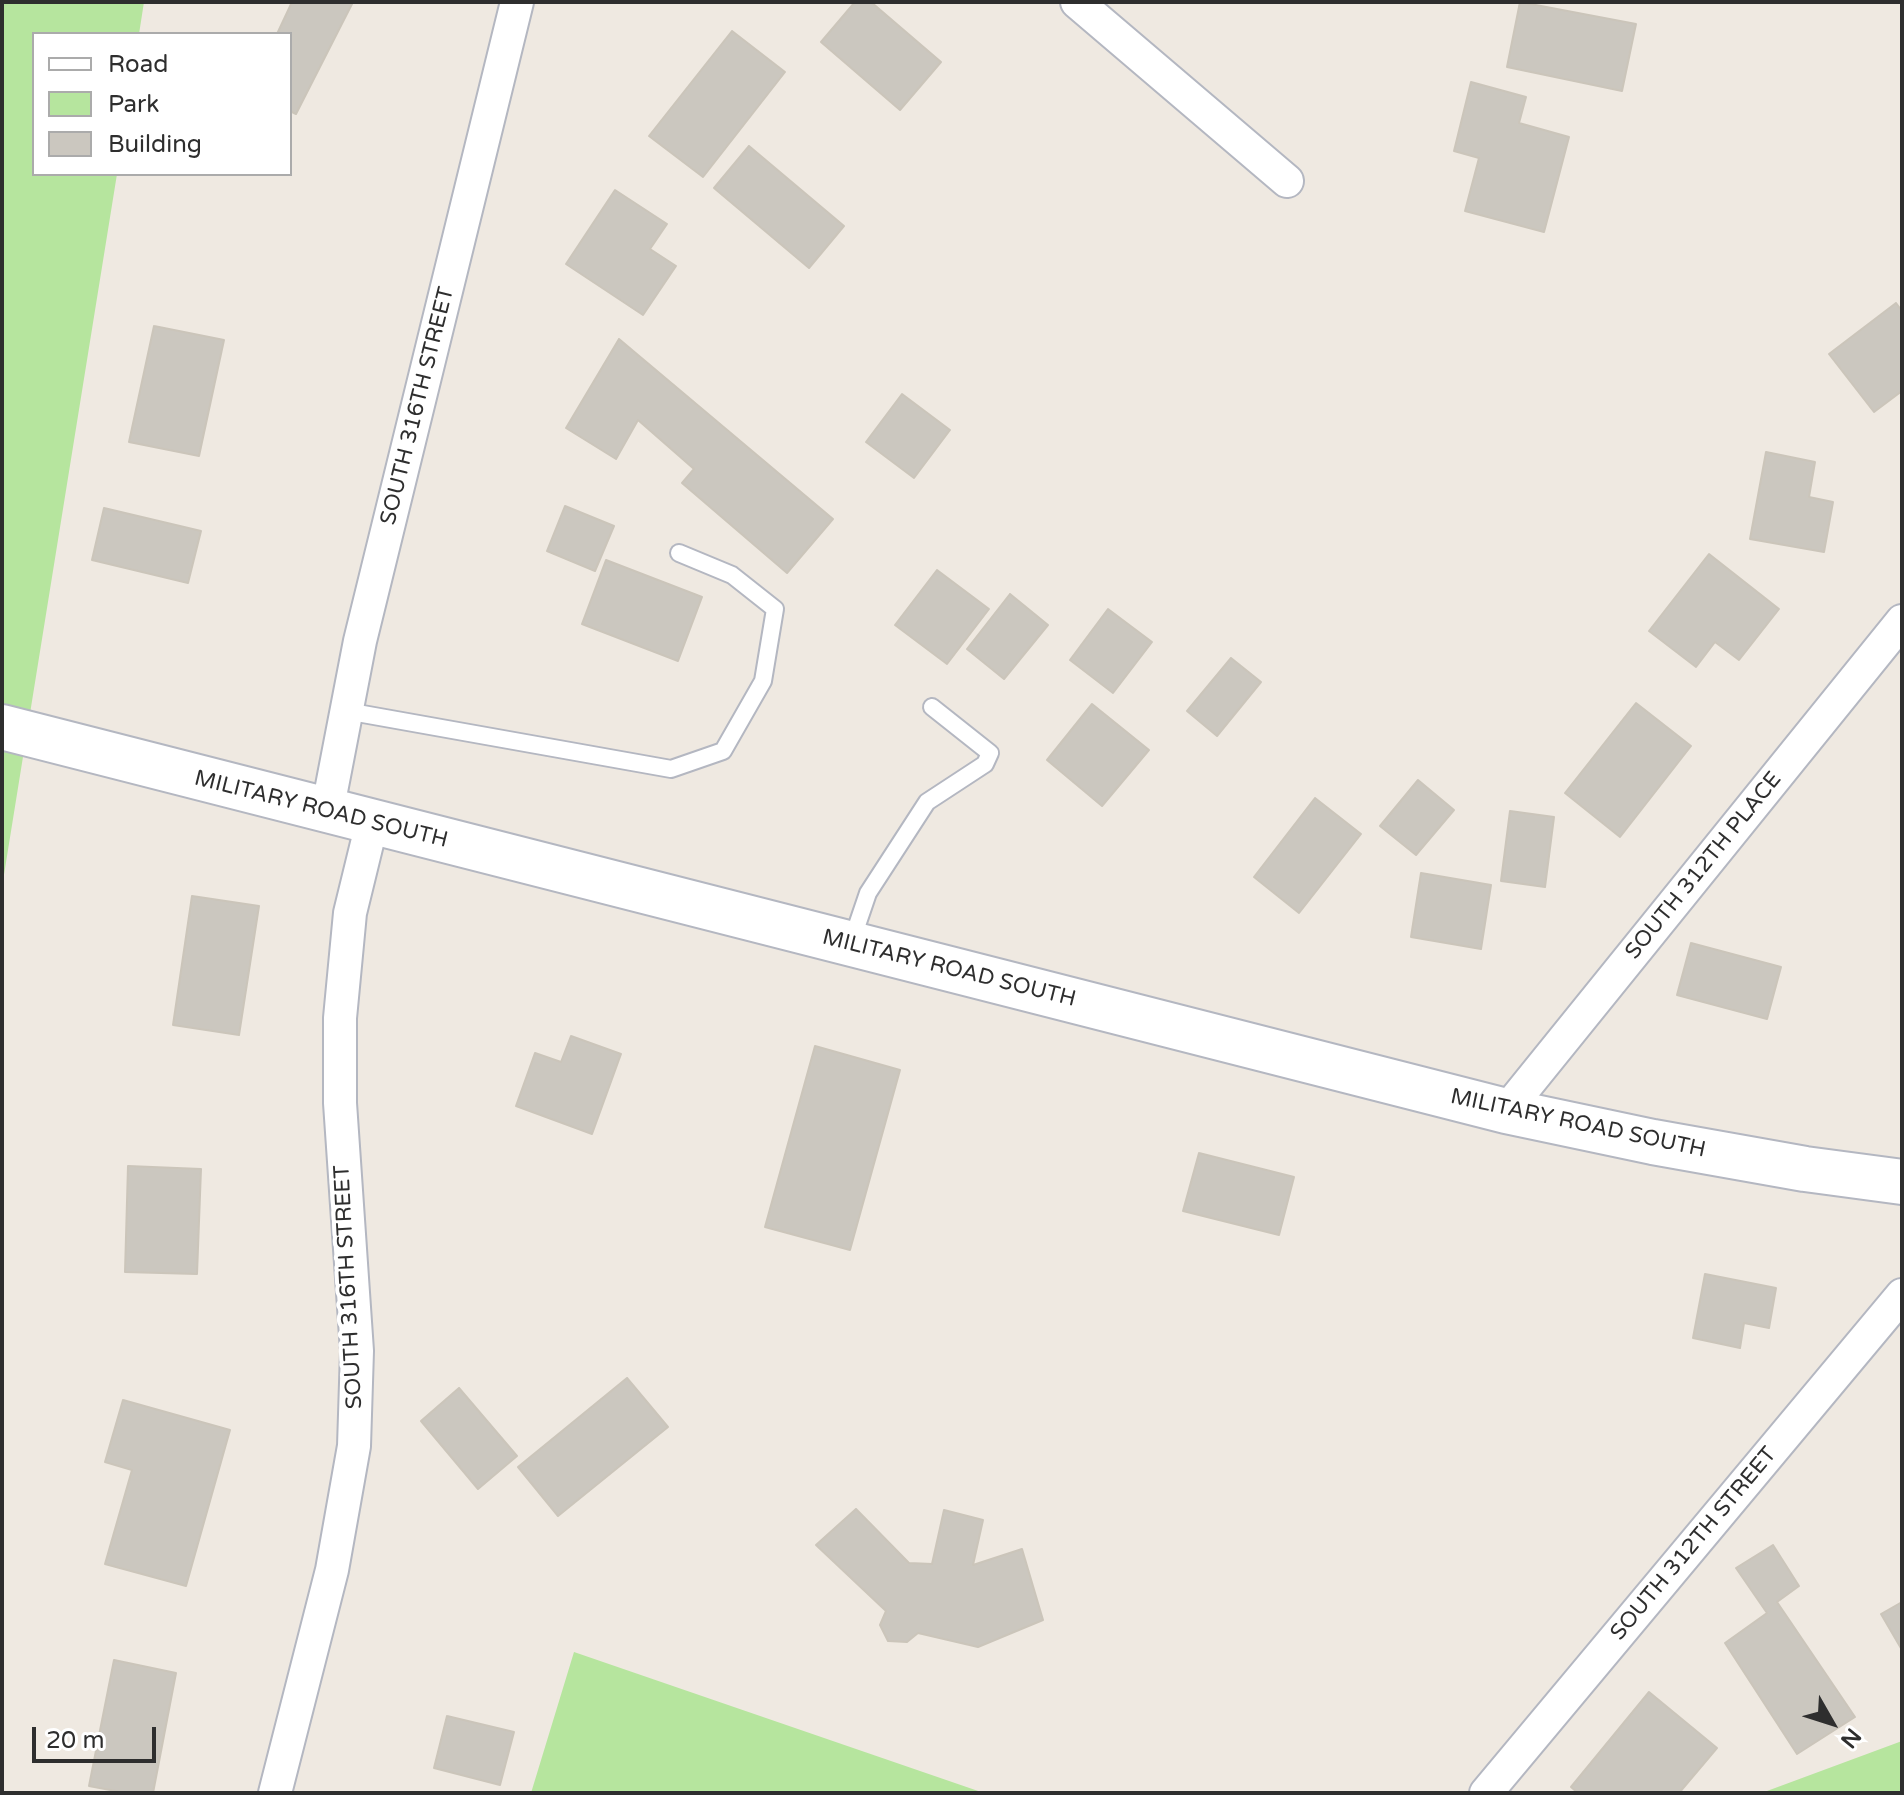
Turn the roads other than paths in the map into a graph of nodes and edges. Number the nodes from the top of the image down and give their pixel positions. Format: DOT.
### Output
graph roads {
  1 [pos="517,2"];
  2 [pos="1077,2"];
  3 [pos="1287,181"];
  4 [pos="679,553"];
  5 [pos="1902,621"];
  6 [pos="932,707"];
  7 [pos="346,711"];
  8 [pos="2,727"];
  9 [pos="327,812"];
  10 [pos="372,823"];
  11 [pos="850,944"];
  12 [pos="1506,1111"];
  13 [pos="1902,1182"];
  14 [pos="1902,1295"];
  15 [pos="275,1793"];
  16 [pos="1486,1793"];
  1 -- 7 [label="street, SOUTH 316TH STREET"];
  2 -- 3 [label="street"];
  4 -- 7 [label="lane"];
  5 -- 12 [label="street, SOUTH 312TH PLACE"];
  6 -- 11 [label="lane"];
  7 -- 9 [label="street, SOUTH 316TH STREET"];
  8 -- 9 [label="main road, MILITARY ROAD SOUTH"];
  9 -- 10 [label="main road, MILITARY ROAD SOUTH"];
  10 -- 11 [label="main road, MILITARY ROAD SOUTH"];
  10 -- 15 [label="street, SOUTH 316TH STREET"];
  11 -- 12 [label="main road, MILITARY ROAD SOUTH"];
  12 -- 13 [label="main road, MILITARY ROAD SOUTH"];
  14 -- 16 [label="street, SOUTH 312TH STREET"];
}
